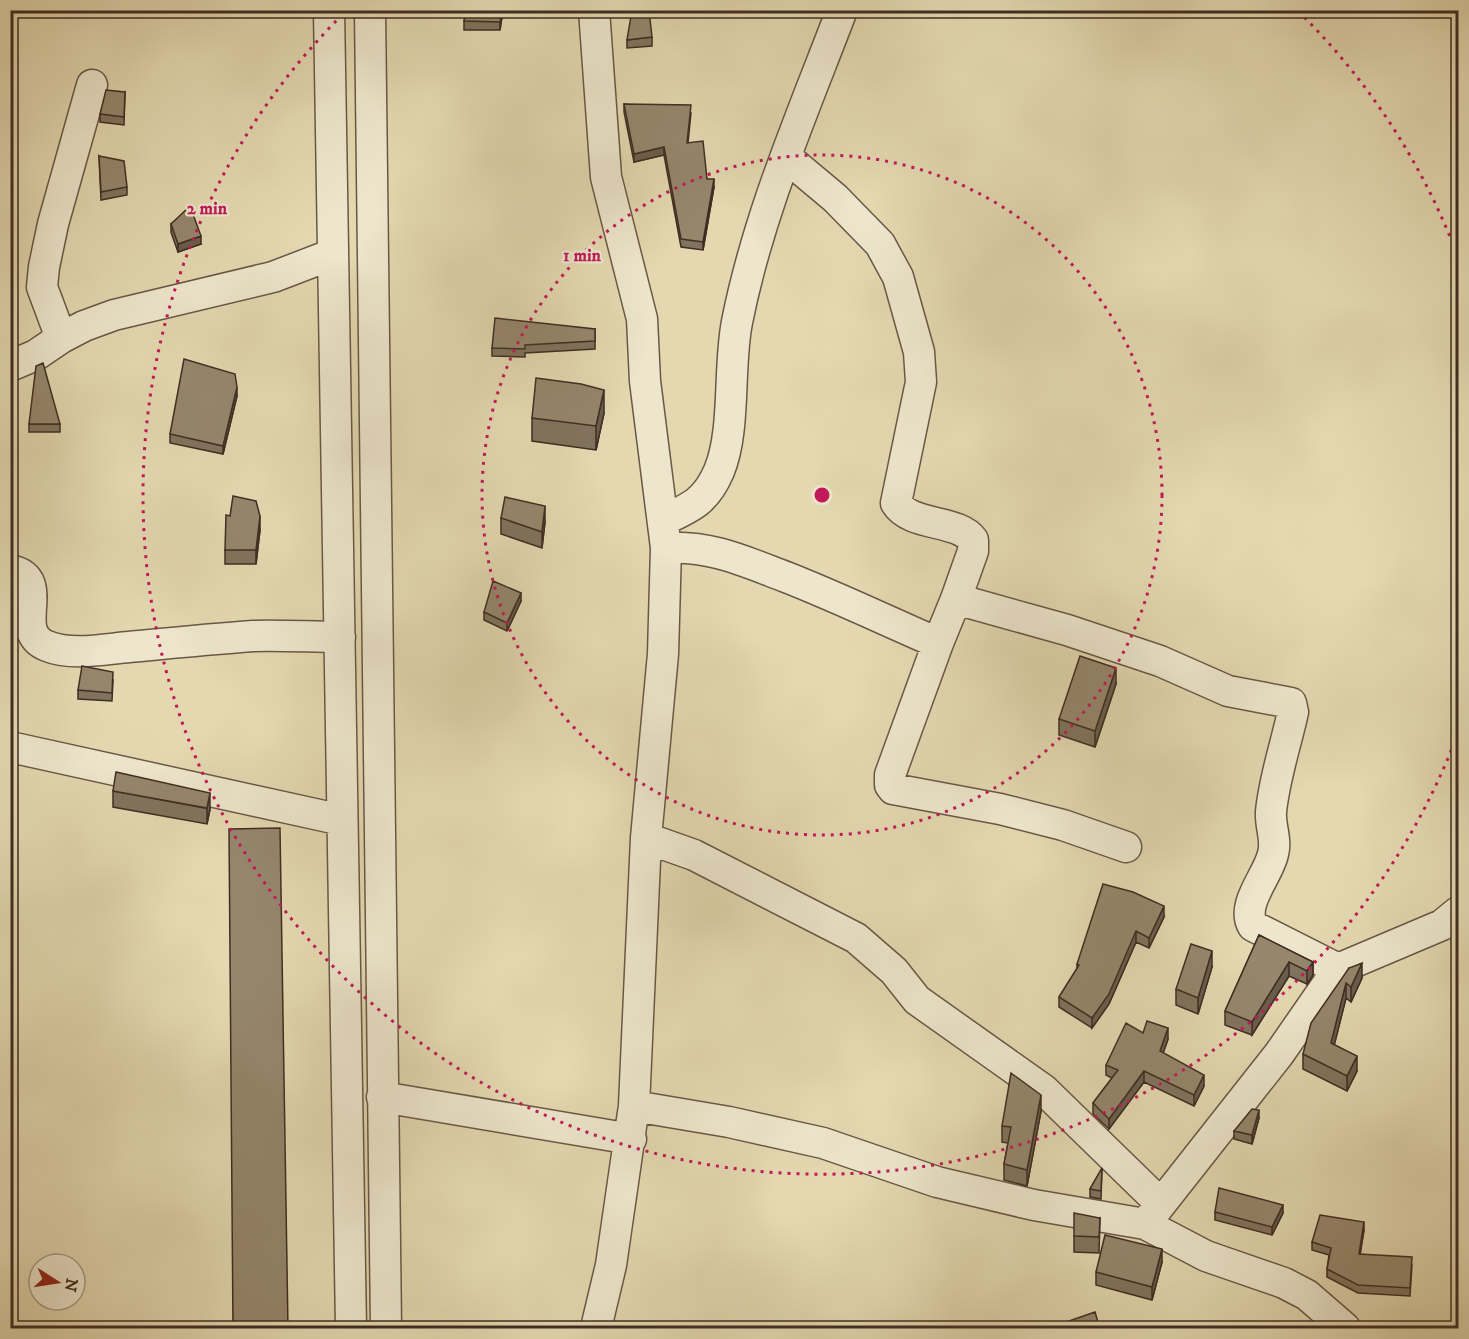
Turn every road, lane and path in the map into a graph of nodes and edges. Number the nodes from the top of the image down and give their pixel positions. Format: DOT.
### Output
graph roads {
  1 [pos="328,10"];
  2 [pos="370,10"];
  3 [pos="594,10"];
  4 [pos="842,10"];
  5 [pos="92,85"];
  6 [pos="786,157"];
  7 [pos="333,254"];
  8 [pos="61,338"];
  9 [pos="10,366"];
  10 [pos="665,534"];
  11 [pos="10,570"];
  12 [pos="956,599"];
  13 [pos="340,637"];
  14 [pos="938,643"];
  15 [pos="10,747"];
  16 [pos="342,820"];
  17 [pos="646,838"];
  18 [pos="1126,847"];
  19 [pos="1458,912"];
  20 [pos="1338,969"];
  21 [pos="382,1097"];
  22 [pos="634,1106"];
  23 [pos="631,1139"];
  24 [pos="1153,1214"];
  25 [pos="386,1282"];
  26 [pos="350,1287"];
  27 [pos="351,1329"];
  28 [pos="386,1329"];
  29 [pos="596,1329"];
  30 [pos="1345,1329"];
  1 -- 7 [label="street"];
  2 -- 21 [label="street"];
  3 -- 10 [label="street"];
  4 -- 6 [label="street"];
  5 -- 8 [label="street"];
  6 -- 10 [label="street"];
  6 -- 12 [label="street"];
  7 -- 8 [label="street"];
  7 -- 13 [label="street"];
  8 -- 9 [label="street"];
  10 -- 14 [label="street"];
  10 -- 17 [label="street"];
  11 -- 13 [label="street"];
  12 -- 14 [label="street"];
  12 -- 20 [label="street"];
  13 -- 16 [label="street"];
  14 -- 18 [label="street"];
  15 -- 16 [label="street"];
  16 -- 26 [label="street"];
  17 -- 22 [label="street"];
  17 -- 24 [label="street"];
  19 -- 20 [label="street"];
  20 -- 24 [label="street"];
  21 -- 23 [label="street"];
  21 -- 25 [label="street"];
  22 -- 23 [label="street"];
  22 -- 24 [label="street"];
  23 -- 29 [label="street"];
  24 -- 30 [label="street"];
  25 -- 26 [label="street"];
  25 -- 28 [label="street"];
  26 -- 27 [label="street"];
}
